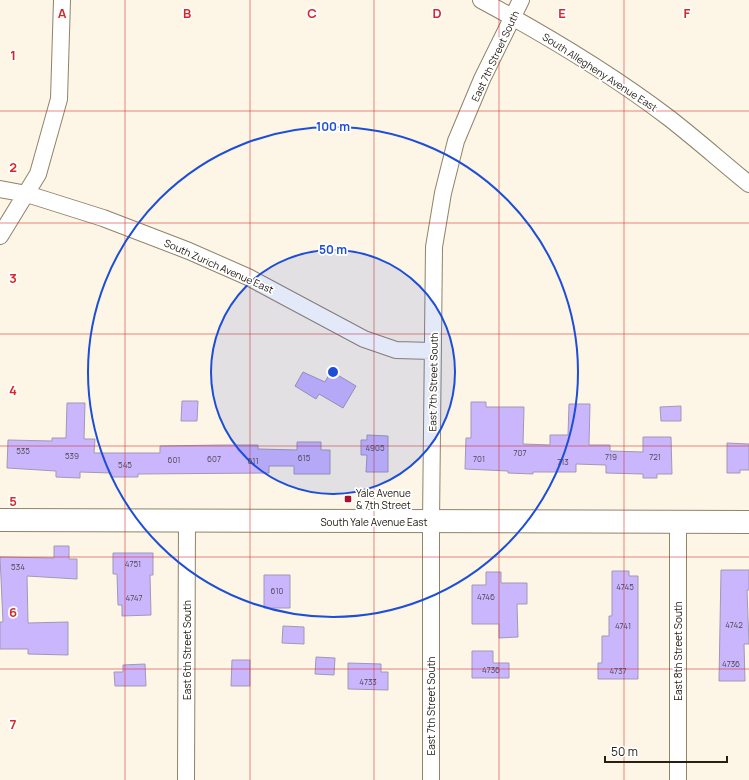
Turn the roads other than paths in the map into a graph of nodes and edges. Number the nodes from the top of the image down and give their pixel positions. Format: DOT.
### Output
graph roads {
  1 [pos="62,0"];
  2 [pos="481,0"];
  3 [pos="521,0"];
  4 [pos="513,18"];
  5 [pos="749,184"];
  6 [pos="0,189"];
  7 [pos="27,194"];
  8 [pos="0,236"];
  9 [pos="433,351"];
  10 [pos="0,520"];
  11 [pos="187,520"];
  12 [pos="678,521"];
  13 [pos="431,522"];
  14 [pos="749,522"];
  15 [pos="186,780"];
  16 [pos="431,780"];
  17 [pos="678,780"];
  1 -- 7 [label="street"];
  2 -- 4 [label="street, South Allegheny Avenue East"];
  3 -- 4 [label="street, East 7th Street South"];
  4 -- 5 [label="street, South Allegheny Avenue East"];
  4 -- 9 [label="street, East 7th Street South"];
  6 -- 7 [label="street, South Zurich Avenue East"];
  7 -- 8 [label="street"];
  7 -- 9 [label="street, South Zurich Avenue East"];
  9 -- 13 [label="street, East 7th Street South"];
  10 -- 11 [label="main road, South Yale Avenue East"];
  11 -- 13 [label="main road, South Yale Avenue East"];
  11 -- 15 [label="street, East 6th Street South"];
  12 -- 13 [label="main road, South Yale Avenue East"];
  12 -- 14 [label="main road, South Yale Avenue East"];
  12 -- 17 [label="street, East 8th Street South"];
  13 -- 16 [label="street, East 7th Street South"];
}
